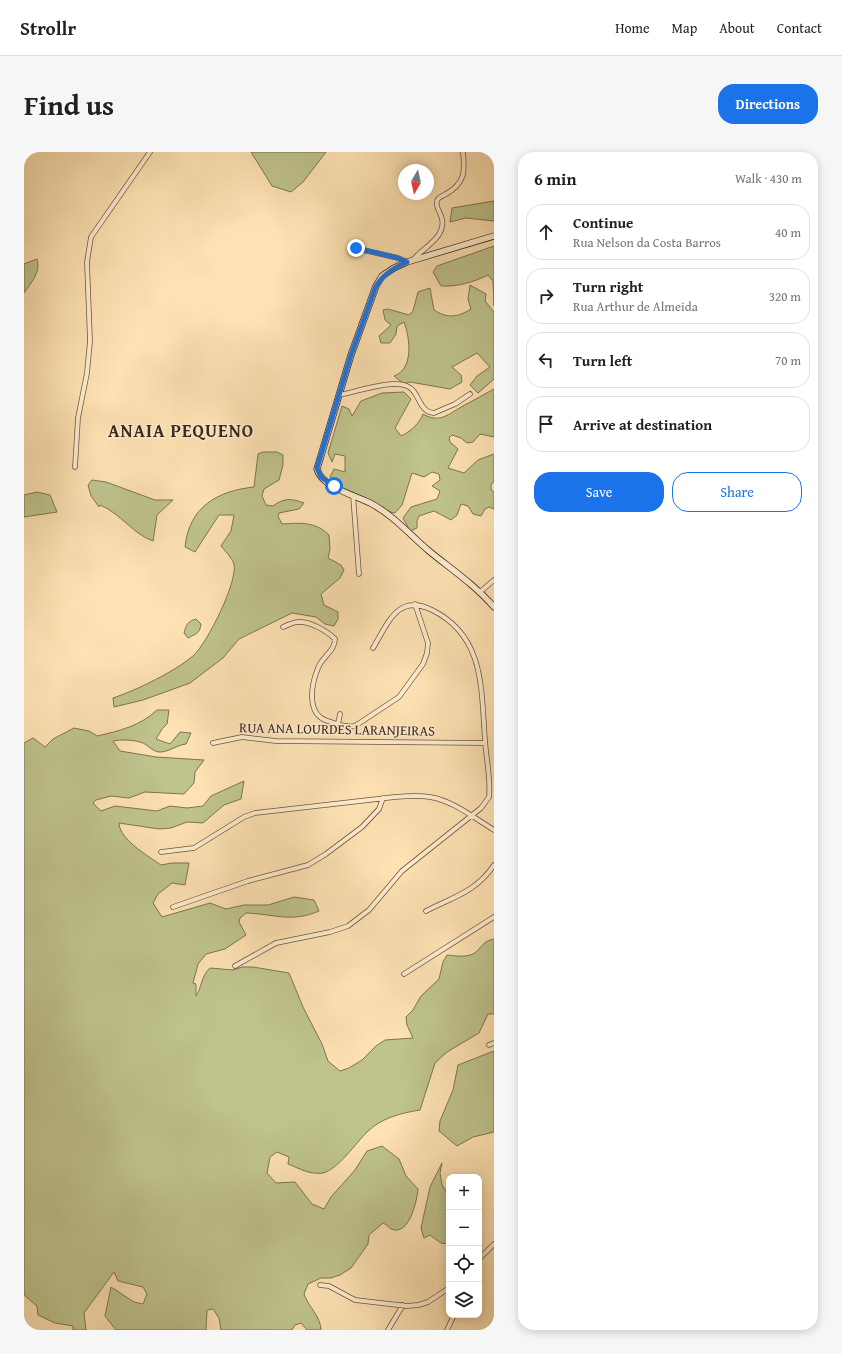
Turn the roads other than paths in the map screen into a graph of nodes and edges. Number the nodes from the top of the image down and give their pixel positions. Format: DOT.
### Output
graph roads {
  1 [pos="150,152"];
  2 [pos="464,152"];
  3 [pos="494,236"];
  4 [pos="350,247"];
  5 [pos="409,262"];
  6 [pos="470,394"];
  7 [pos="339,395"];
  8 [pos="75,467"];
  9 [pos="353,496"];
  10 [pos="359,574"];
  11 [pos="494,580"];
  12 [pos="480,592"];
  13 [pos="415,604"];
  14 [pos="494,607"];
  15 [pos="283,627"];
  16 [pos="373,648"];
  17 [pos="340,714"];
  18 [pos="338,724"];
  19 [pos="213,742"];
  20 [pos="485,743"];
  21 [pos="383,798"];
  22 [pos="471,815"];
  23 [pos="494,830"];
  24 [pos="161,852"];
  25 [pos="494,865"];
  26 [pos="172,907"];
  27 [pos="426,911"];
  28 [pos="494,917"];
  29 [pos="236,966"];
  30 [pos="404,974"];
  31 [pos="494,1043"];
  32 [pos="489,1045"];
  33 [pos="494,1244"];
  34 [pos="482,1256"];
  35 [pos="320,1284"];
  36 [pos="446,1290"];
  37 [pos="403,1305"];
  38 [pos="453,1318"];
  39 [pos="388,1330"];
  40 [pos="447,1330"];
  1 -- 8 [label="street"];
  2 -- 5 [label="street"];
  3 -- 5 [label="street"];
  4 -- 5 [label="street"];
  5 -- 7 [label="street"];
  6 -- 7 [label="street"];
  7 -- 9 [label="street"];
  9 -- 10 [label="street"];
  9 -- 12 [label="street"];
  11 -- 12 [label="street"];
  12 -- 14 [label="street"];
  13 -- 16 [label="street"];
  13 -- 18 [label="street"];
  13 -- 20 [label="street"];
  15 -- 18 [label="street"];
  17 -- 18 [label="street"];
  19 -- 20 [label="street, RUA ANA LOURDES LARANJEIRAS"];
  20 -- 22 [label="street"];
  21 -- 22 [label="street"];
  21 -- 24 [label="street"];
  21 -- 26 [label="street"];
  22 -- 23 [label="street"];
  22 -- 29 [label="street"];
  25 -- 27 [label="street"];
  28 -- 30 [label="street"];
  31 -- 32 [label="street"];
  33 -- 34 [label="street"];
  35 -- 37 [label="street"];
  36 -- 37 [label="street"];
  37 -- 39 [label="street"];
  38 -- 40 [label="street"];
}
